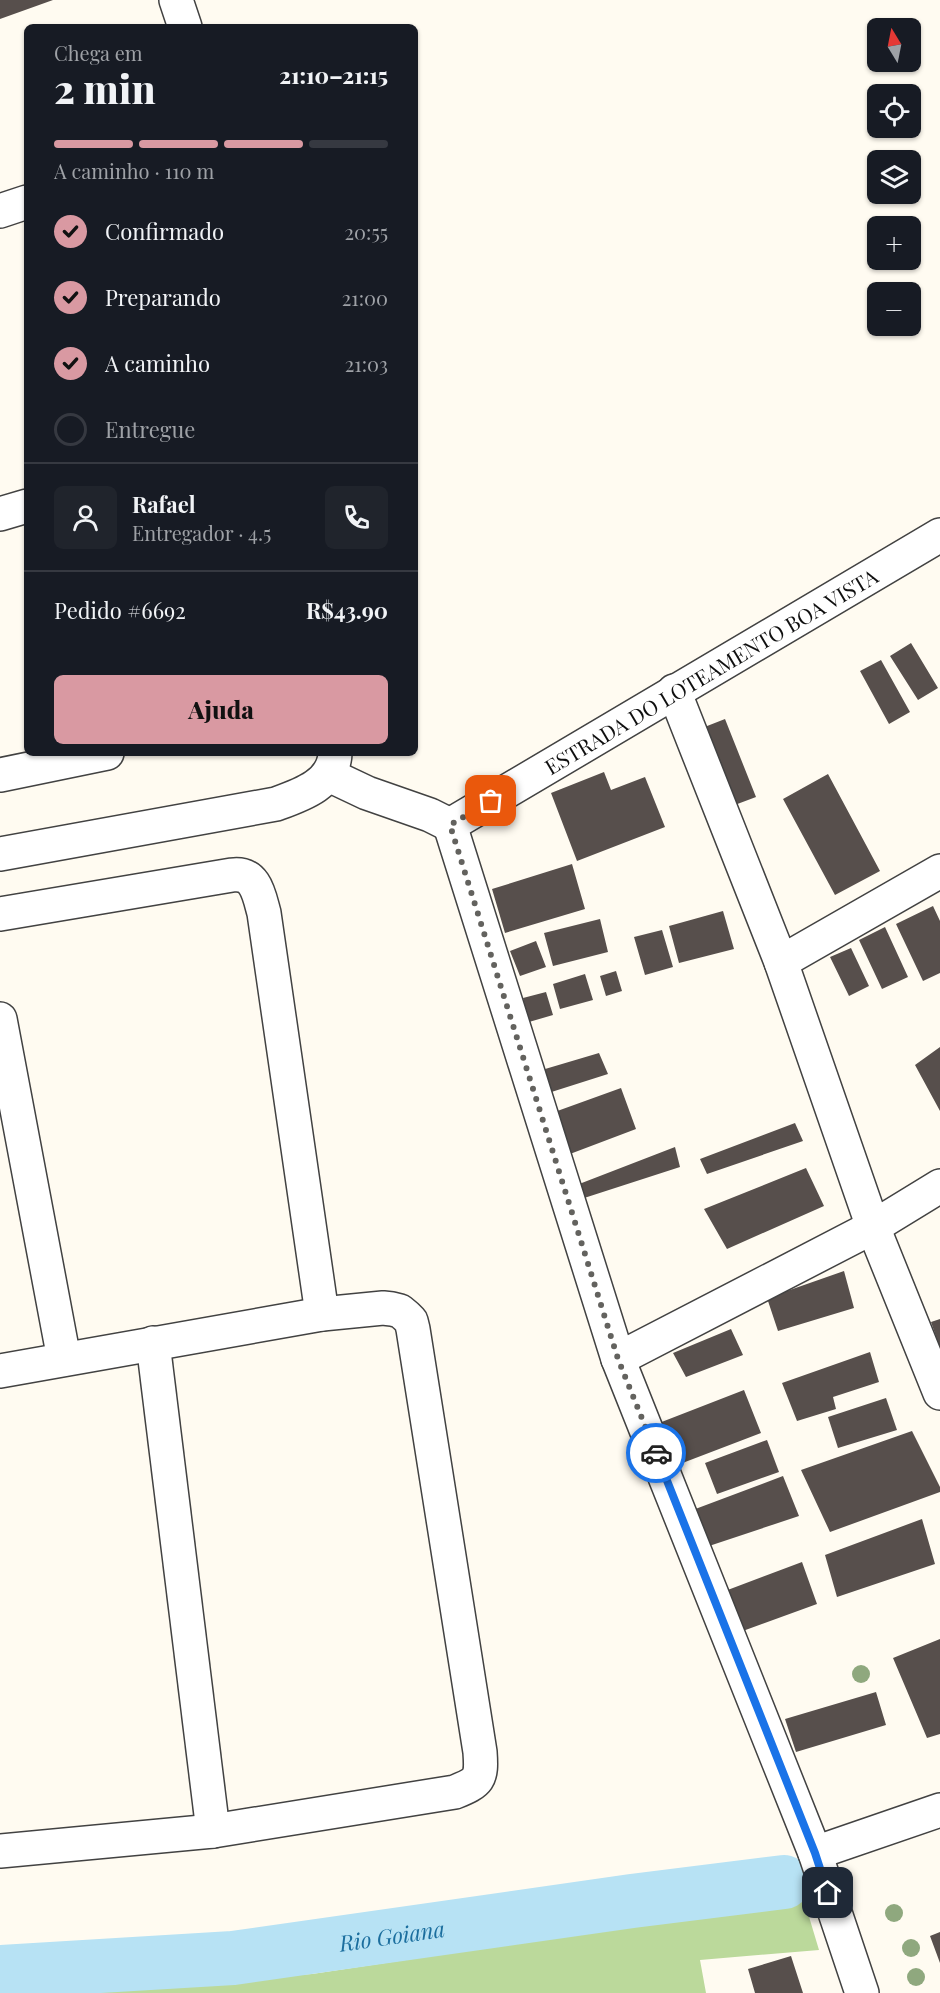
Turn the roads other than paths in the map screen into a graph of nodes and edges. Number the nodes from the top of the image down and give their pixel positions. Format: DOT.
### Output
graph roads {
  1 [pos="176,0"];
  2 [pos="184,24"];
  3 [pos="24,203"];
  4 [pos="0,211"];
  5 [pos="24,507"];
  6 [pos="0,514"];
  7 [pos="940,535"];
  8 [pos="674,692"];
  9 [pos="92,756"];
  10 [pos="332,764"];
  11 [pos="0,775"];
  12 [pos="450,825"];
  13 [pos="0,854"];
  14 [pos="940,872"];
  15 [pos="0,914"];
  16 [pos="781,962"];
  17 [pos="0,1019"];
  18 [pos="940,1186"];
  19 [pos="873,1227"];
  20 [pos="322,1314"];
  21 [pos="153,1343"];
  22 [pos="64,1359"];
  23 [pos="618,1359"];
  24 [pos="0,1371"];
  25 [pos="940,1393"];
  26 [pos="940,1810"];
  27 [pos="213,1831"];
  28 [pos="0,1851"];
  29 [pos="815,1853"];
  30 [pos="862,1993"];
  1 -- 2 [label="street"];
  3 -- 4 [label="street"];
  5 -- 6 [label="street"];
  7 -- 8 [label="street, ESTRADA DO LOTEAMENTO BOA VISTA"];
  8 -- 12 [label="street, ESTRADA DO LOTEAMENTO BOA VISTA"];
  8 -- 16 [label="street"];
  9 -- 11 [label="street"];
  10 -- 12 [label="street"];
  10 -- 13 [label="street"];
  12 -- 23 [label="street"];
  14 -- 16 [label="street"];
  15 -- 20 [label="street"];
  16 -- 19 [label="street"];
  17 -- 22 [label="street"];
  18 -- 19 [label="street"];
  19 -- 23 [label="street"];
  19 -- 25 [label="street"];
  20 -- 21 [label="street"];
  20 -- 27 [label="street"];
  21 -- 22 [label="street"];
  21 -- 27 [label="street"];
  22 -- 24 [label="street"];
  23 -- 29 [label="street"];
  26 -- 29 [label="street"];
  27 -- 28 [label="street"];
  29 -- 30 [label="street"];
}
